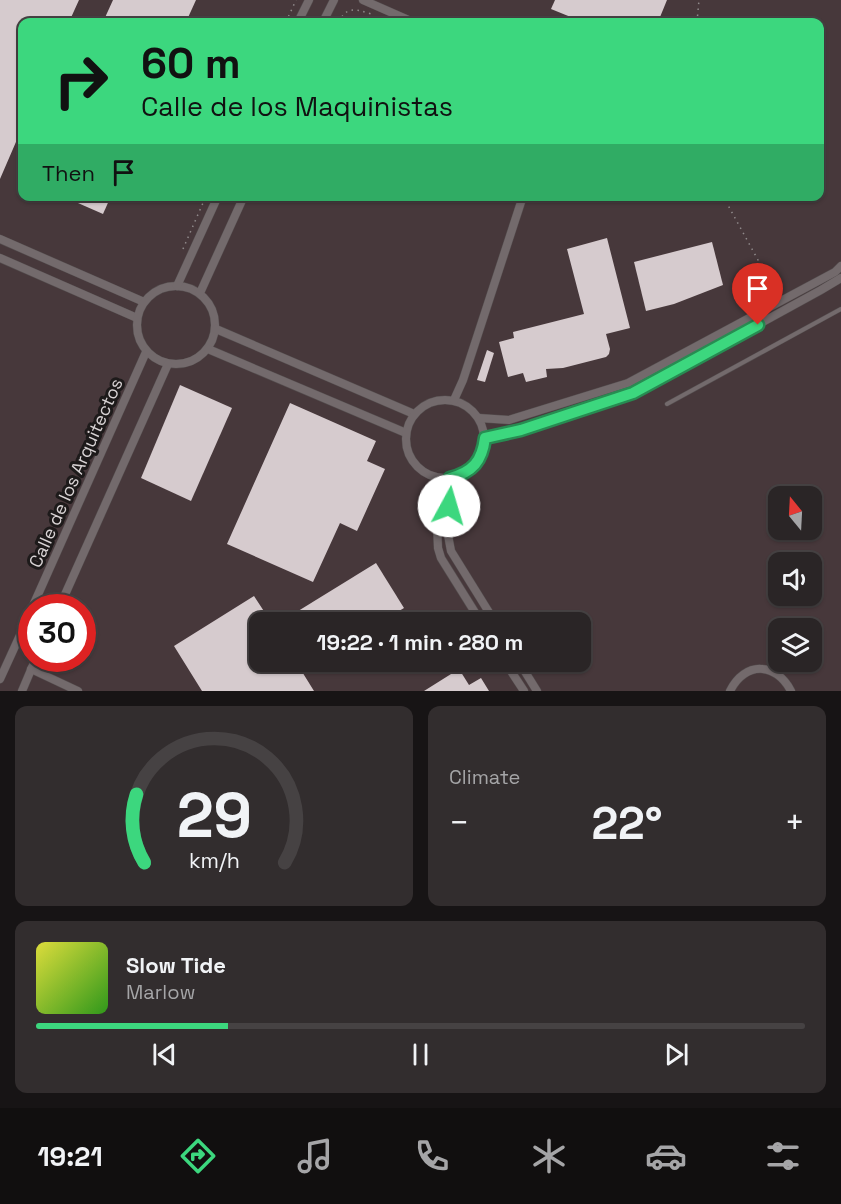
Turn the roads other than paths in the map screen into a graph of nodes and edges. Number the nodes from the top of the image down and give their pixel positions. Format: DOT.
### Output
graph roads {
  1 [pos="309,0"];
  2 [pos="334,0"];
  3 [pos="363,0"];
  4 [pos="300,18"];
  5 [pos="325,18"];
  6 [pos="404,18"];
  7 [pos="216,201"];
  8 [pos="242,201"];
  9 [pos="521,201"];
  10 [pos="0,239"];
  11 [pos="0,258"];
  12 [pos="841,266"];
  13 [pos="841,278"];
  14 [pos="177,286"];
  15 [pos="200,293"];
  16 [pos="144,303"];
  17 [pos="841,309"];
  18 [pos="137,318"];
  19 [pos="216,329"];
  20 [pos="208,348"];
  21 [pos="146,352"];
  22 [pos="168,364"];
  23 [pos="454,400"];
  24 [pos="667,404"];
  25 [pos="414,414"];
  26 [pos="479,418"];
  27 [pos="406,433"];
  28 [pos="485,438"];
  29 [pos="435,477"];
  30 [pos="450,478"];
  31 [pos="38,594"];
  32 [pos="65,594"];
  33 [pos="475,612"];
  34 [pos="489,612"];
  35 [pos="18,638"];
  36 [pos="0,654"];
  37 [pos="9,658"];
  38 [pos="31,672"];
  39 [pos="38,672"];
  40 [pos="512,672"];
  41 [pos="525,672"];
  42 [pos="0,679"];
  43 [pos="22,691"];
  44 [pos="78,691"];
  45 [pos="524,691"];
  46 [pos="537,691"];
  47 [pos="730,691"];
  48 [pos="791,691"];
  1 -- 4 [label="street"];
  2 -- 5 [label="street"];
  3 -- 6 [label="street"];
  7 -- 14 [label="street"];
  8 -- 15 [label="street"];
  9 -- 23 [label="street"];
  10 -- 16 [label="street"];
  11 -- 18 [label="street"];
  12 -- 26 [label="street"];
  13 -- 28 [label="street"];
  14 -- 15 [label="street"];
  14 -- 16 [label="street"];
  15 -- 19 [label="street"];
  16 -- 18 [label="street"];
  17 -- 24 [label="lane"];
  18 -- 21 [label="street"];
  19 -- 20 [label="street"];
  19 -- 25 [label="street"];
  20 -- 22 [label="street"];
  20 -- 27 [label="street"];
  21 -- 22 [label="street"];
  21 -- 31 [label="street, Calle de los Arquitectos"];
  22 -- 32 [label="street"];
  23 -- 25 [label="street"];
  23 -- 26 [label="street"];
  25 -- 27 [label="street"];
  26 -- 28 [label="street"];
  27 -- 29 [label="street"];
  28 -- 30 [label="street"];
  29 -- 30 [label="street"];
  29 -- 33 [label="street"];
  30 -- 34 [label="street"];
  35 -- 37 [label="street, Calle de los Arquitectos"];
  36 -- 37 [label="street"];
  37 -- 42 [label="street, Calle de los Arquitectos"];
  38 -- 43 [label="street"];
  39 -- 44 [label="street"];
  40 -- 45 [label="street"];
  41 -- 46 [label="street"];
  47 -- 48 [label="street"];
}
